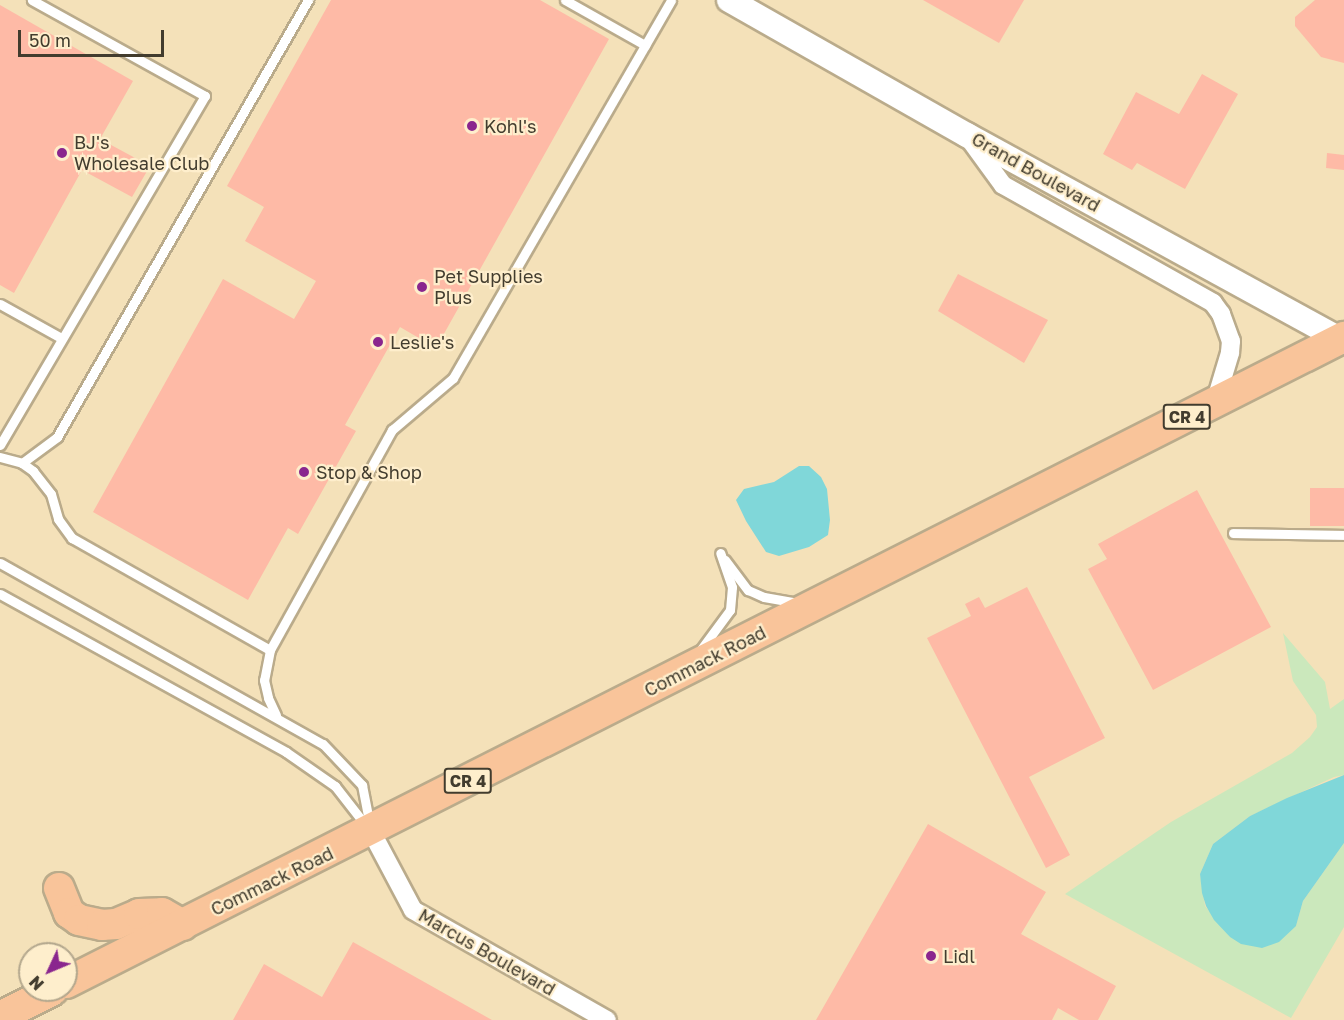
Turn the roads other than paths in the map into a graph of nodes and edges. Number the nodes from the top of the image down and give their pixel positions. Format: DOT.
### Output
graph roads {
  1 [pos="32,0"];
  2 [pos="308,0"];
  3 [pos="565,0"];
  4 [pos="671,0"];
  5 [pos="729,0"];
  6 [pos="645,45"];
  7 [pos="968,135"];
  8 [pos="0,304"];
  9 [pos="61,338"];
  10 [pos="1343,340"];
  11 [pos="1215,403"];
  12 [pos="0,445"];
  13 [pos="0,457"];
  14 [pos="22,463"];
  15 [pos="1233,533"];
  16 [pos="1344,535"];
  17 [pos="0,563"];
  18 [pos="0,594"];
  19 [pos="813,606"];
  20 [pos="270,650"];
  21 [pos="682,672"];
  22 [pos="276,715"];
  23 [pos="371,831"];
  24 [pos="59,888"];
  25 [pos="183,925"];
  26 [pos="78,978"];
  27 [pos="29,1002"];
  28 [pos="0,1017"];
  29 [pos="607,1020"];
  1 -- 9 [label="lane"];
  2 -- 14 [label="lane"];
  3 -- 6 [label="lane"];
  4 -- 6 [label="lane"];
  5 -- 7 [label="street, Grand Boulevard"];
  6 -- 20 [label="lane"];
  7 -- 10 [label="street, Grand Boulevard"];
  7 -- 11 [label="street"];
  8 -- 9 [label="lane"];
  9 -- 12 [label="lane"];
  10 -- 11 [label="main road, Commack Road / CR 4"];
  11 -- 19 [label="main road, Commack Road / CR 4"];
  13 -- 14 [label="lane"];
  14 -- 20 [label="lane"];
  15 -- 16 [label="lane"];
  17 -- 22 [label="lane"];
  18 -- 23 [label="lane"];
  19 -- 21 [label="main road, Commack Road / CR 4"];
  19 -- 21 [label="lane"];
  20 -- 22 [label="lane"];
  21 -- 23 [label="main road, Commack Road / CR 4"];
  22 -- 23 [label="lane"];
  23 -- 25 [label="main road, Commack Road / CR 4"];
  23 -- 29 [label="street, Marcus Boulevard"];
  24 -- 25 [label="main road"];
  25 -- 26 [label="main road, Commack Road / CR 4"];
  27 -- 28 [label="main road"];
}
